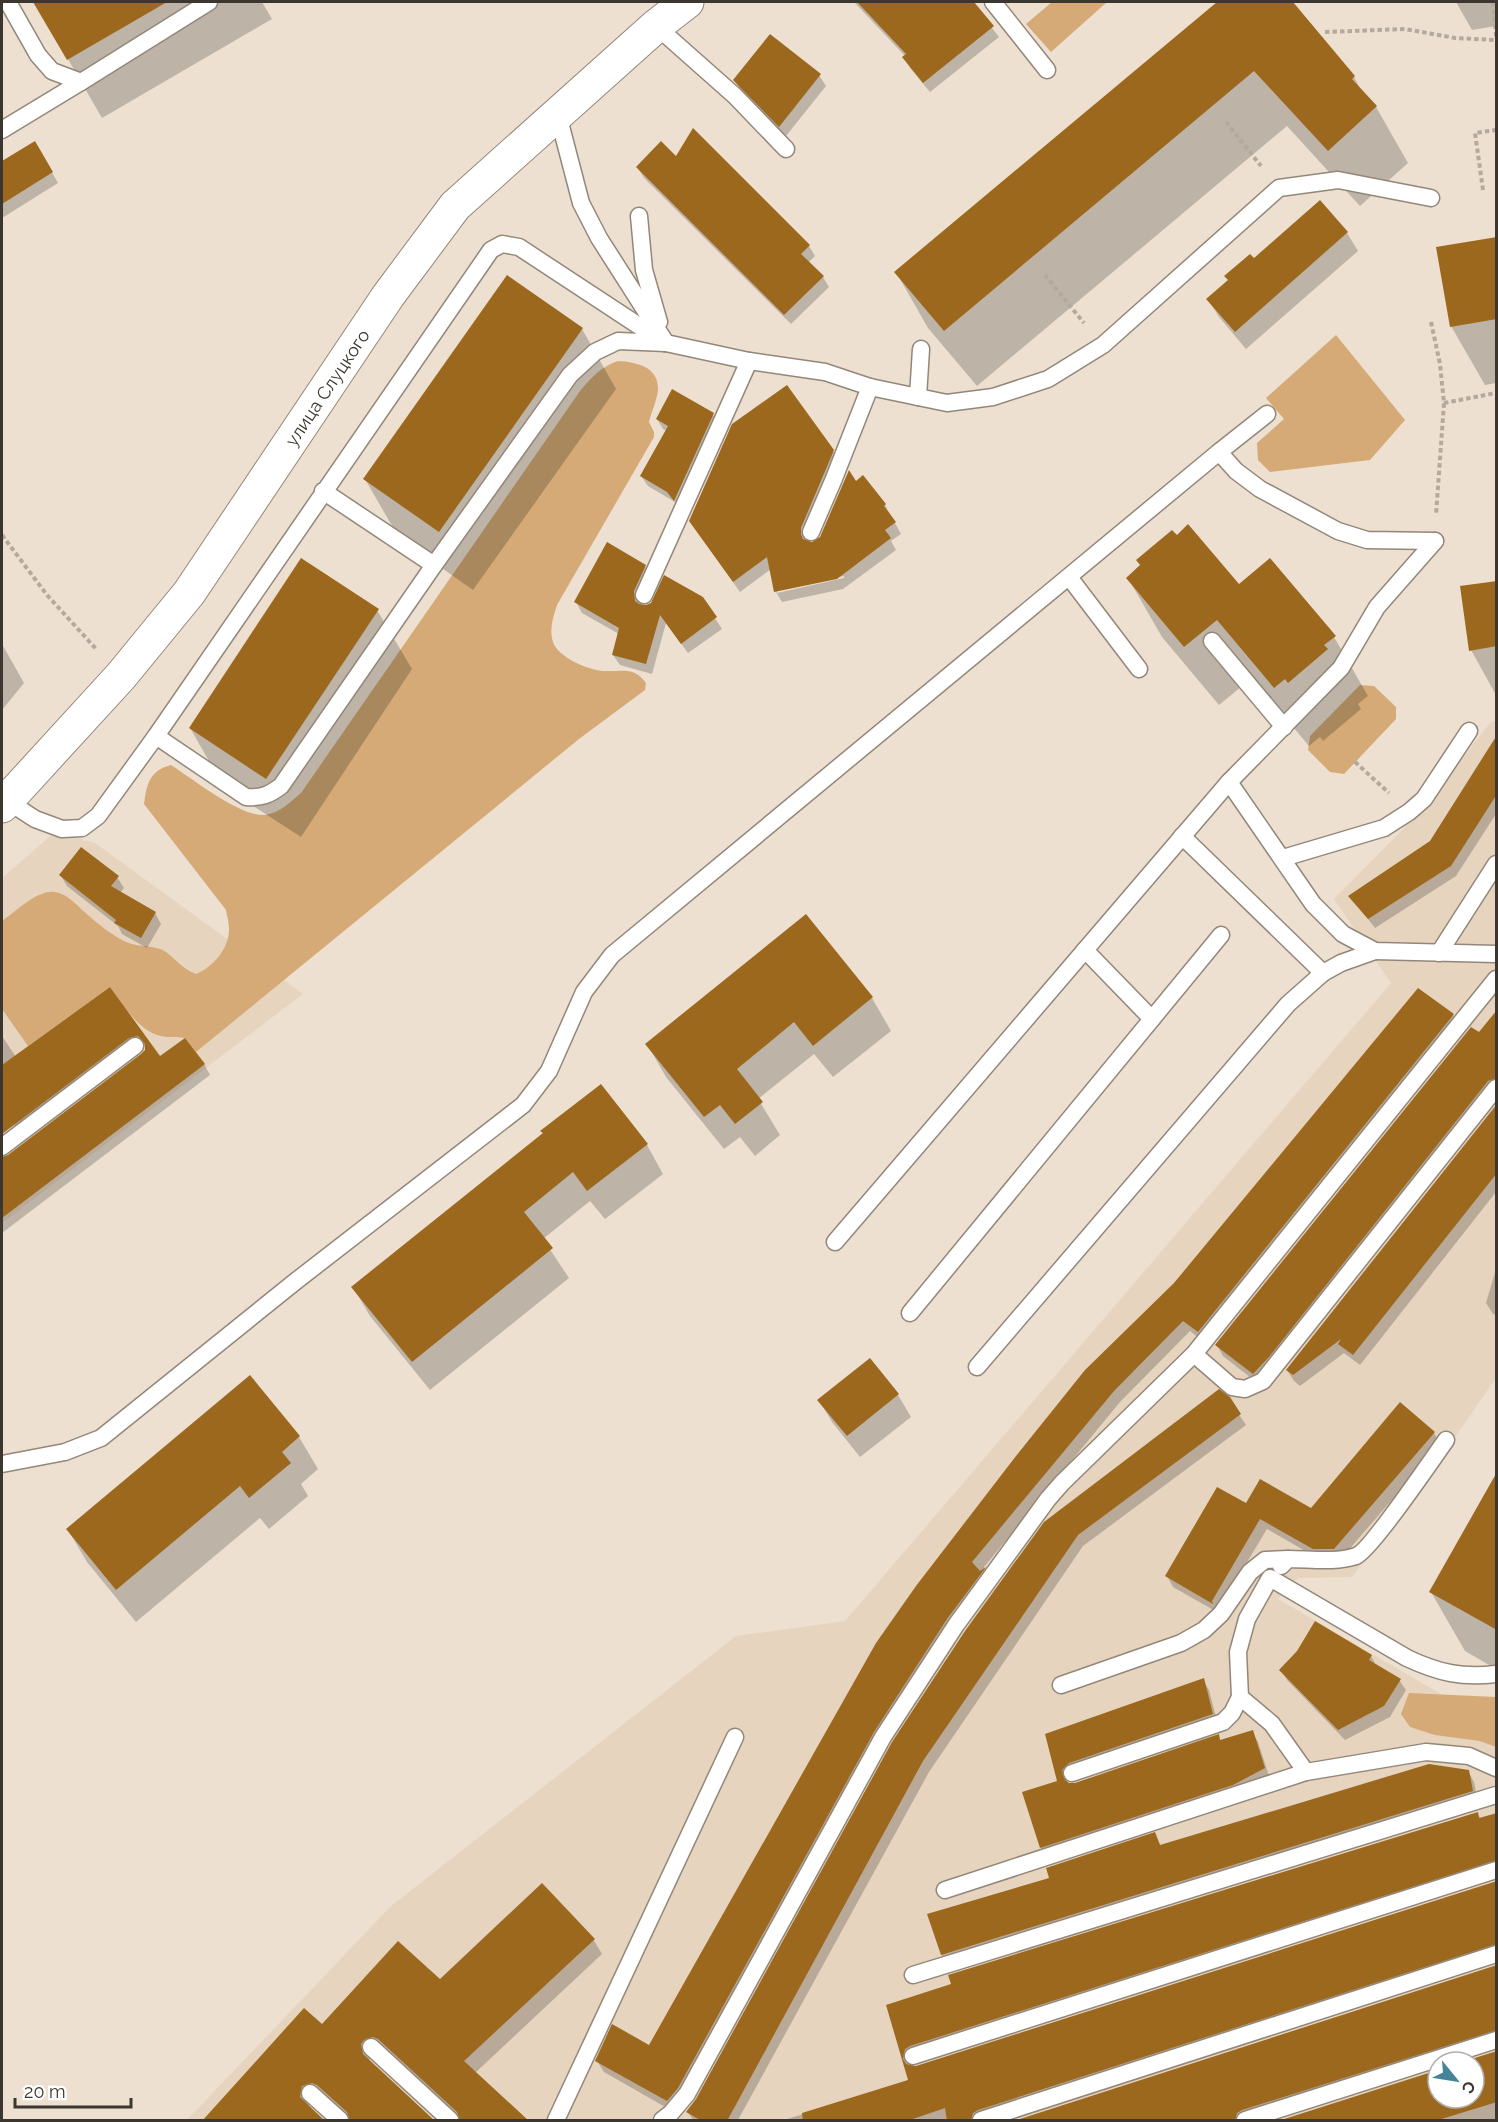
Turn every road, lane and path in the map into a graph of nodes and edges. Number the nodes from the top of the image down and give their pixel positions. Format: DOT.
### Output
graph roads {
  1 [pos="8,2"];
  2 [pos="210,2"];
  3 [pos="687,2"];
  4 [pos="993,2"];
  5 [pos="1493,2"];
  6 [pos="656,26"];
  7 [pos="1325,32"];
  8 [pos="1497,38"];
  9 [pos="1047,70"];
  10 [pos="81,82"];
  11 [pos="558,115"];
  12 [pos="1226,122"];
  13 [pos="2,130"];
  14 [pos="1497,130"];
  15 [pos="786,149"];
  16 [pos="1279,188"];
  17 [pos="1483,190"];
  18 [pos="1431,198"];
  19 [pos="639,216"];
  20 [pos="1044,275"];
  21 [pos="1431,322"];
  22 [pos="666,343"];
  23 [pos="1102,345"];
  24 [pos="921,349"];
  25 [pos="749,361"];
  26 [pos="870,387"];
  27 [pos="1497,393"];
  28 [pos="918,396"];
  29 [pos="1444,403"];
  30 [pos="1267,414"];
  31 [pos="1219,452"];
  32 [pos="323,491"];
  33 [pos="811,532"];
  34 [pos="2,535"];
  35 [pos="1435,541"];
  36 [pos="434,565"];
  37 [pos="1069,577"];
  38 [pos="644,595"];
  39 [pos="1212,640"];
  40 [pos="1139,669"];
  41 [pos="121,676"];
  42 [pos="1284,728"];
  43 [pos="1468,731"];
  44 [pos="156,736"];
  45 [pos="1355,762"];
  46 [pos="1228,782"];
  47 [pos="4,803"];
  48 [pos="1409,812"];
  49 [pos="1182,836"];
  50 [pos="1283,858"];
  51 [pos="1497,864"];
  52 [pos="1221,935"];
  53 [pos="1085,950"];
  54 [pos="1375,951"];
  55 [pos="1438,953"];
  56 [pos="1497,954"];
  57 [pos="1323,973"];
  58 [pos="1497,979"];
  59 [pos="1152,1019"];
  60 [pos="135,1046"];
  61 [pos="1497,1088"];
  62 [pos="2,1147"];
  63 [pos="835,1242"];
  64 [pos="910,1313"];
  65 [pos="1194,1354"];
  66 [pos="977,1366"];
  67 [pos="1446,1440"];
  68 [pos="2,1464"];
  69 [pos="1288,1559"];
  70 [pos="1270,1578"];
  71 [pos="1497,1674"];
  72 [pos="1061,1685"];
  73 [pos="1240,1697"];
  74 [pos="735,1737"];
  75 [pos="1497,1768"];
  76 [pos="1306,1772"];
  77 [pos="1072,1773"];
  78 [pos="1497,1795"];
  79 [pos="1497,1870"];
  80 [pos="945,1890"];
  81 [pos="1497,1954"];
  82 [pos="913,1975"];
  83 [pos="1497,2040"];
  84 [pos="371,2047"];
  85 [pos="913,2056"];
  86 [pos="310,2093"];
  87 [pos="340,2121"];
  88 [pos="450,2121"];
  89 [pos="556,2121"];
  90 [pos="662,2121"];
  91 [pos="981,2121"];
  92 [pos="1245,2121"];
  1 -- 10 [label="lane"];
  2 -- 10 [label="lane"];
  3 -- 6 [label="street, улица Слуцкого"];
  4 -- 9 [label="lane"];
  5 -- 8 [label="path"];
  6 -- 11 [label="street, улица Слуцкого"];
  6 -- 15 [label="lane"];
  7 -- 8 [label="path"];
  10 -- 13 [label="lane"];
  11 -- 22 [label="lane"];
  11 -- 41 [label="street, улица Слуцкого"];
  12 -- 16 [label="path"];
  14 -- 17 [label="path"];
  16 -- 18 [label="lane"];
  16 -- 23 [label="lane"];
  19 -- 22 [label="lane"];
  20 -- 23 [label="path"];
  21 -- 29 [label="path"];
  22 -- 25 [label="lane"];
  22 -- 32 [label="lane"];
  22 -- 36 [label="lane"];
  23 -- 28 [label="lane"];
  24 -- 28 [label="lane"];
  25 -- 26 [label="lane"];
  25 -- 38 [label="lane"];
  26 -- 28 [label="lane"];
  26 -- 33 [label="lane"];
  27 -- 29 [label="path"];
  29 -- 35 [label="path"];
  30 -- 31 [label="lane"];
  31 -- 35 [label="lane"];
  31 -- 37 [label="lane"];
  32 -- 36 [label="lane"];
  32 -- 44 [label="lane"];
  34 -- 41 [label="path"];
  35 -- 42 [label="lane"];
  36 -- 44 [label="lane"];
  37 -- 40 [label="lane"];
  37 -- 68 [label="lane"];
  39 -- 42 [label="lane"];
  41 -- 47 [label="street, улица Слуцкого"];
  42 -- 46 [label="lane"];
  43 -- 48 [label="lane"];
  44 -- 47 [label="lane"];
  45 -- 48 [label="path"];
  46 -- 49 [label="lane"];
  46 -- 50 [label="lane"];
  48 -- 50 [label="lane"];
  49 -- 53 [label="lane"];
  49 -- 57 [label="lane"];
  50 -- 54 [label="lane"];
  51 -- 55 [label="lane"];
  52 -- 59 [label="lane"];
  53 -- 59 [label="lane"];
  53 -- 63 [label="lane"];
  54 -- 55 [label="lane"];
  54 -- 57 [label="lane"];
  55 -- 56 [label="lane"];
  57 -- 66 [label="lane"];
  58 -- 65 [label="lane"];
  59 -- 64 [label="lane"];
  60 -- 62 [label="lane"];
  61 -- 65 [label="lane"];
  65 -- 90 [label="lane"];
  67 -- 69 [label="lane"];
  69 -- 70 [label="lane"];
  69 -- 72 [label="lane"];
  70 -- 71 [label="lane"];
  70 -- 73 [label="lane"];
  73 -- 76 [label="lane"];
  73 -- 77 [label="lane"];
  74 -- 89 [label="lane"];
  75 -- 76 [label="lane"];
  76 -- 80 [label="lane"];
  78 -- 82 [label="lane"];
  79 -- 85 [label="lane"];
  81 -- 91 [label="lane"];
  83 -- 92 [label="lane"];
  84 -- 88 [label="lane"];
  86 -- 87 [label="lane"];
}
